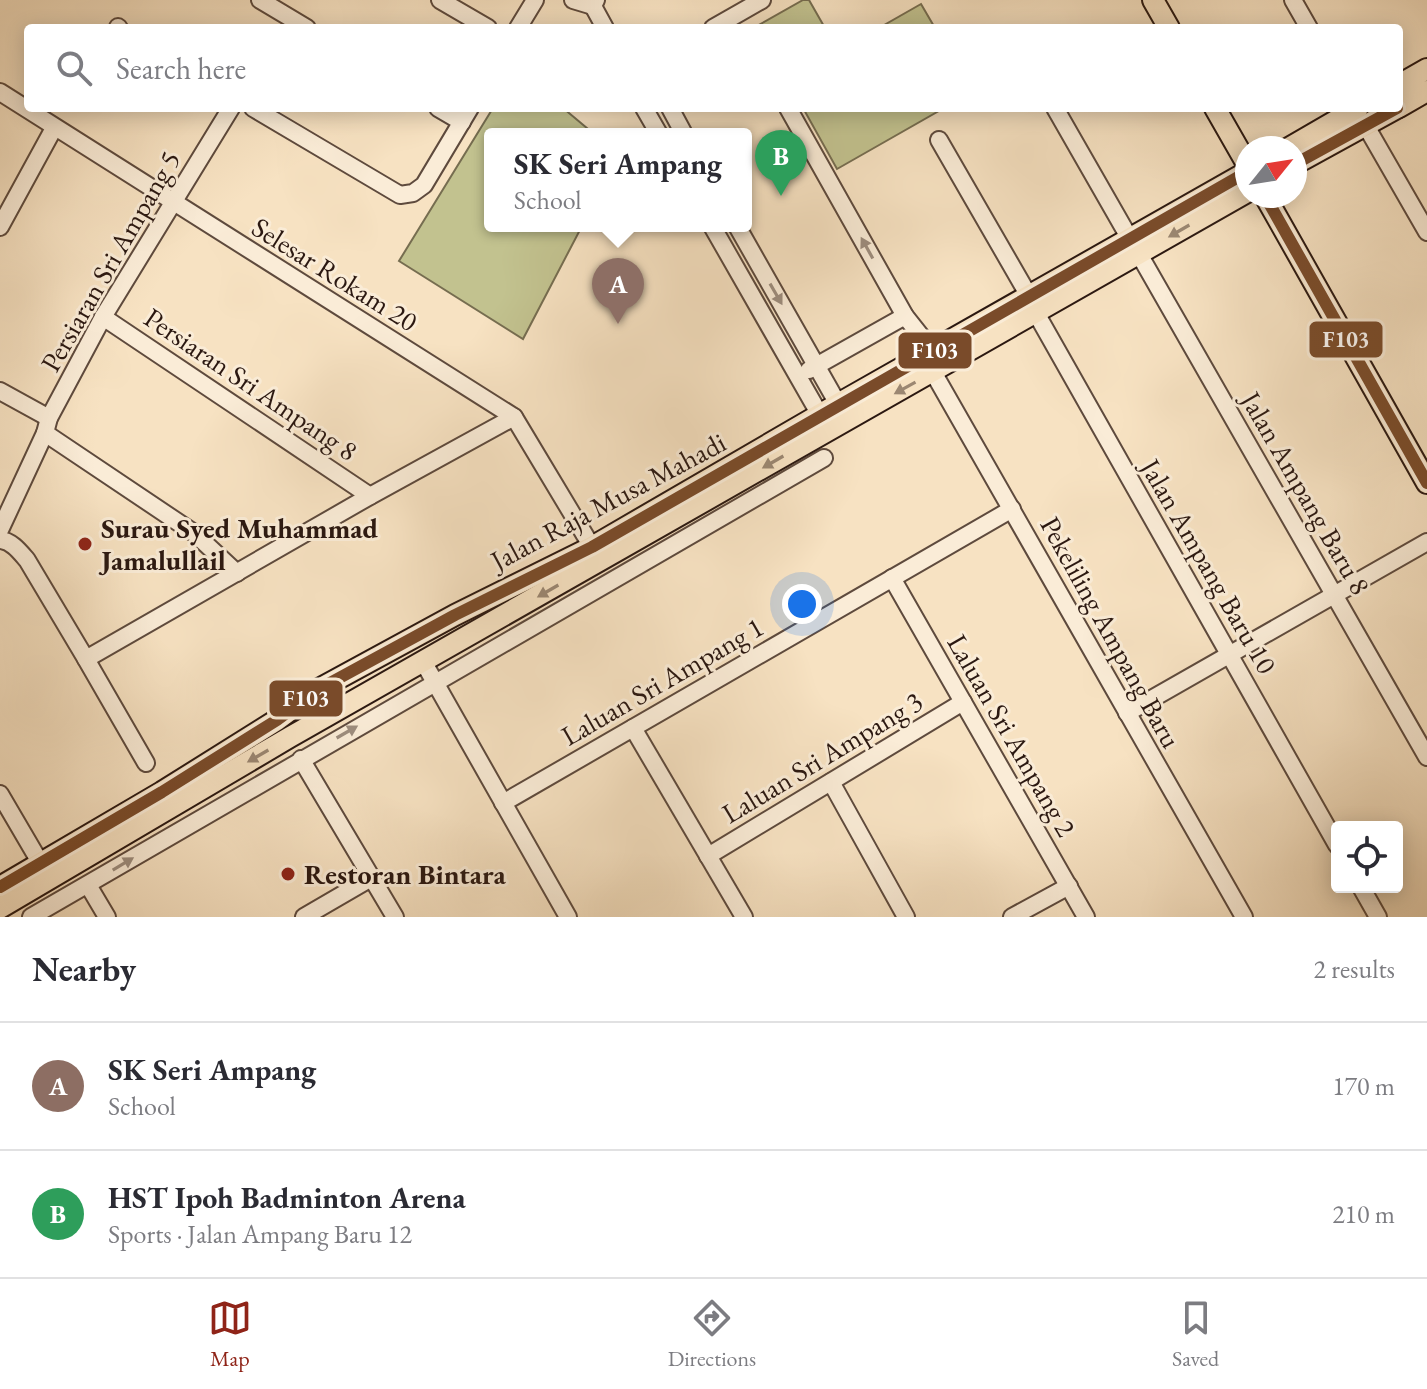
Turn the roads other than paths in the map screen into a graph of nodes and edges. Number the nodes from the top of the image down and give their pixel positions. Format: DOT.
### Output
graph roads {
  1 [pos="260,0"];
  2 [pos="440,0"];
  3 [pos="535,0"];
  4 [pos="573,0"];
  5 [pos="762,0"];
  6 [pos="1153,0"];
  7 [pos="1293,0"];
  8 [pos="594,3"];
  9 [pos="740,21"];
  10 [pos="300,24"];
  11 [pos="481,24"];
  12 [pos="520,24"];
  13 [pos="603,24"];
  14 [pos="1167,24"];
  15 [pos="1307,24"];
  16 [pos="1427,69"];
  17 [pos="1403,83"];
  18 [pos="1427,91"];
  19 [pos="0,92"];
  20 [pos="1403,104"];
  21 [pos="24,108"];
  22 [pos="30,112"];
  23 [pos="229,112"];
  24 [pos="260,112"];
  25 [pos="790,112"];
  26 [pos="1057,112"];
  27 [pos="1217,112"];
  28 [pos="1360,112"];
  29 [pos="466,115"];
  30 [pos="54,128"];
  31 [pos="1307,139"];
  32 [pos="939,140"];
  33 [pos="1235,143"];
  34 [pos="1307,154"];
  35 [pos="1235,180"];
  36 [pos="1235,198"];
  37 [pos="174,203"];
  38 [pos="1272,208"];
  39 [pos="0,227"];
  40 [pos="715,232"];
  41 [pos="740,232"];
  42 [pos="1427,232"];
  43 [pos="1134,246"];
  44 [pos="1032,305"];
  45 [pos="905,316"];
  46 [pos="103,317"];
  47 [pos="773,333"];
  48 [pos="932,350"];
  49 [pos="817,367"];
  50 [pos="933,372"];
  51 [pos="0,391"];
  52 [pos="840,414"];
  53 [pos="820,415"];
  54 [pos="514,417"];
  55 [pos="47,425"];
  56 [pos="824,458"];
  57 [pos="1427,483"];
  58 [pos="370,496"];
  59 [pos="1012,509"];
  60 [pos="0,530"];
  61 [pos="0,540"];
  62 [pos="1427,542"];
  63 [pos="592,547"];
  64 [pos="237,573"];
  65 [pos="892,578"];
  66 [pos="1334,595"];
  67 [pos="1229,654"];
  68 [pos="86,659"];
  69 [pos="422,659"];
  70 [pos="434,682"];
  71 [pos="963,702"];
  72 [pos="1127,713"];
  73 [pos="277,720"];
  74 [pos="633,728"];
  75 [pos="1427,757"];
  76 [pos="301,759"];
  77 [pos="146,763"];
  78 [pos="831,782"];
  79 [pos="0,794"];
  80 [pos="503,803"];
  81 [pos="1331,834"];
  82 [pos="708,856"];
  83 [pos="49,869"];
  84 [pos="371,878"];
  85 [pos="88,885"];
  86 [pos="1069,886"];
  87 [pos="0,887"];
  88 [pos="1364,893"];
  89 [pos="0,908"];
  90 [pos="31,917"];
  91 [pos="107,917"];
  92 [pos="304,917"];
  93 [pos="395,917"];
  94 [pos="568,917"];
  95 [pos="744,917"];
  96 [pos="906,917"];
  97 [pos="1012,917"];
  98 [pos="1086,917"];
  99 [pos="1244,917"];
  100 [pos="1378,917"];
  1 -- 10 [label="street"];
  2 -- 11 [label="street"];
  3 -- 12 [label="street"];
  4 -- 8 [label="street"];
  5 -- 9 [label="street"];
  6 -- 14 [label="main road"];
  7 -- 15 [label="street"];
  8 -- 13 [label="street"];
  16 -- 17 [label="main road"];
  18 -- 20 [label="main road"];
  19 -- 21 [label="street, Selesar Rokam 20"];
  22 -- 30 [label="street, Selesar Rokam 20"];
  23 -- 37 [label="street, Persiaran Sri Ampang 5"];
  24 -- 29 [label="street"];
  45 -- 25 [label="street, one-way"];
  26 -- 43 [label="street, Jalan Ampang Baru 8"];
  27 -- 33 [label="main road"];
  28 -- 31 [label="main road"];
  28 -- 34 [label="main road"];
  28 -- 42 [label="street"];
  30 -- 37 [label="street, Selesar Rokam 20"];
  30 -- 39 [label="street"];
  32 -- 44 [label="street, Jalan Ampang Baru 10"];
  35 -- 43 [label="main road, Jalan Raja Musa Mahadi"];
  36 -- 43 [label="main road, Jalan Raja Musa Mahadi, one-way"];
  37 -- 46 [label="street, Persiaran Sri Ampang 5"];
  37 -- 54 [label="street, Selesar Rokam 20"];
  38 -- 57 [label="main road"];
  40 -- 47 [label="street"];
  41 -- 49 [label="street, one-way"];
  43 -- 44 [label="main road, Jalan Raja Musa Mahadi"];
  43 -- 66 [label="street, Jalan Ampang Baru 8"];
  44 -- 48 [label="main road, Jalan Raja Musa Mahadi"];
  44 -- 50 [label="main road, Jalan Raja Musa Mahadi"];
  44 -- 67 [label="street, Jalan Ampang Baru 10"];
  45 -- 48 [label="street"];
  45 -- 49 [label="street"];
  46 -- 55 [label="street, Persiaran Sri Ampang 5"];
  46 -- 58 [label="street, Persiaran Sri Ampang 8"];
  47 -- 49 [label="street"];
  47 -- 53 [label="street"];
  48 -- 52 [label="main road, Jalan Raja Musa Mahadi"];
  49 -- 52 [label="street"];
  50 -- 52 [label="main road, Jalan Raja Musa Mahadi, one-way"];
  50 -- 59 [label="street, Pekeliling Ampang Baru"];
  51 -- 55 [label="street"];
  52 -- 53 [label="main road, Jalan Raja Musa Mahadi"];
  52 -- 69 [label="main road, Jalan Raja Musa Mahadi, one-way"];
  53 -- 63 [label="main road, Jalan Raja Musa Mahadi"];
  54 -- 58 [label="street"];
  54 -- 63 [label="street, Selesar Rokam 20"];
  55 -- 60 [label="street, Persiaran Sri Ampang 5"];
  55 -- 64 [label="street"];
  56 -- 70 [label="street"];
  58 -- 64 [label="street"];
  59 -- 65 [label="street, Laluan Sri Ampang 1"];
  59 -- 72 [label="street, Pekeliling Ampang Baru"];
  61 -- 68 [label="street"];
  62 -- 66 [label="street"];
  63 -- 69 [label="main road"];
  63 -- 73 [label="main road, Jalan Raja Musa Mahadi"];
  64 -- 68 [label="street"];
  65 -- 71 [label="street, Laluan Sri Ampang 2"];
  65 -- 74 [label="street, Laluan Sri Ampang 1"];
  66 -- 67 [label="street"];
  66 -- 75 [label="street, Jalan Ampang Baru 8"];
  67 -- 72 [label="street"];
  67 -- 81 [label="street, Jalan Ampang Baru 10"];
  68 -- 77 [label="street"];
  69 -- 70 [label="street"];
  69 -- 73 [label="main road"];
  69 -- 83 [label="main road, Jalan Raja Musa Mahadi, one-way"];
  76 -- 70 [label="street, one-way"];
  70 -- 80 [label="street"];
  71 -- 78 [label="street, Laluan Sri Ampang 3"];
  71 -- 86 [label="street, Laluan Sri Ampang 2"];
  72 -- 99 [label="street, Pekeliling Ampang Baru"];
  73 -- 83 [label="main road, Jalan Raja Musa Mahadi"];
  74 -- 80 [label="street, Laluan Sri Ampang 1"];
  74 -- 82 [label="street"];
  76 -- 84 [label="street"];
  85 -- 76 [label="street, one-way"];
  78 -- 82 [label="street, Laluan Sri Ampang 3"];
  78 -- 96 [label="street"];
  79 -- 83 [label="street"];
  80 -- 94 [label="street"];
  82 -- 95 [label="street"];
  83 -- 87 [label="main road, Jalan Raja Musa Mahadi"];
  83 -- 89 [label="main road, Jalan Raja Musa Mahadi"];
  84 -- 92 [label="street"];
  84 -- 93 [label="street"];
  85 -- 90 [label="street"];
  85 -- 91 [label="street"];
  86 -- 97 [label="street"];
  86 -- 98 [label="street, Laluan Sri Ampang 2"];
  88 -- 100 [label="street"];
}
